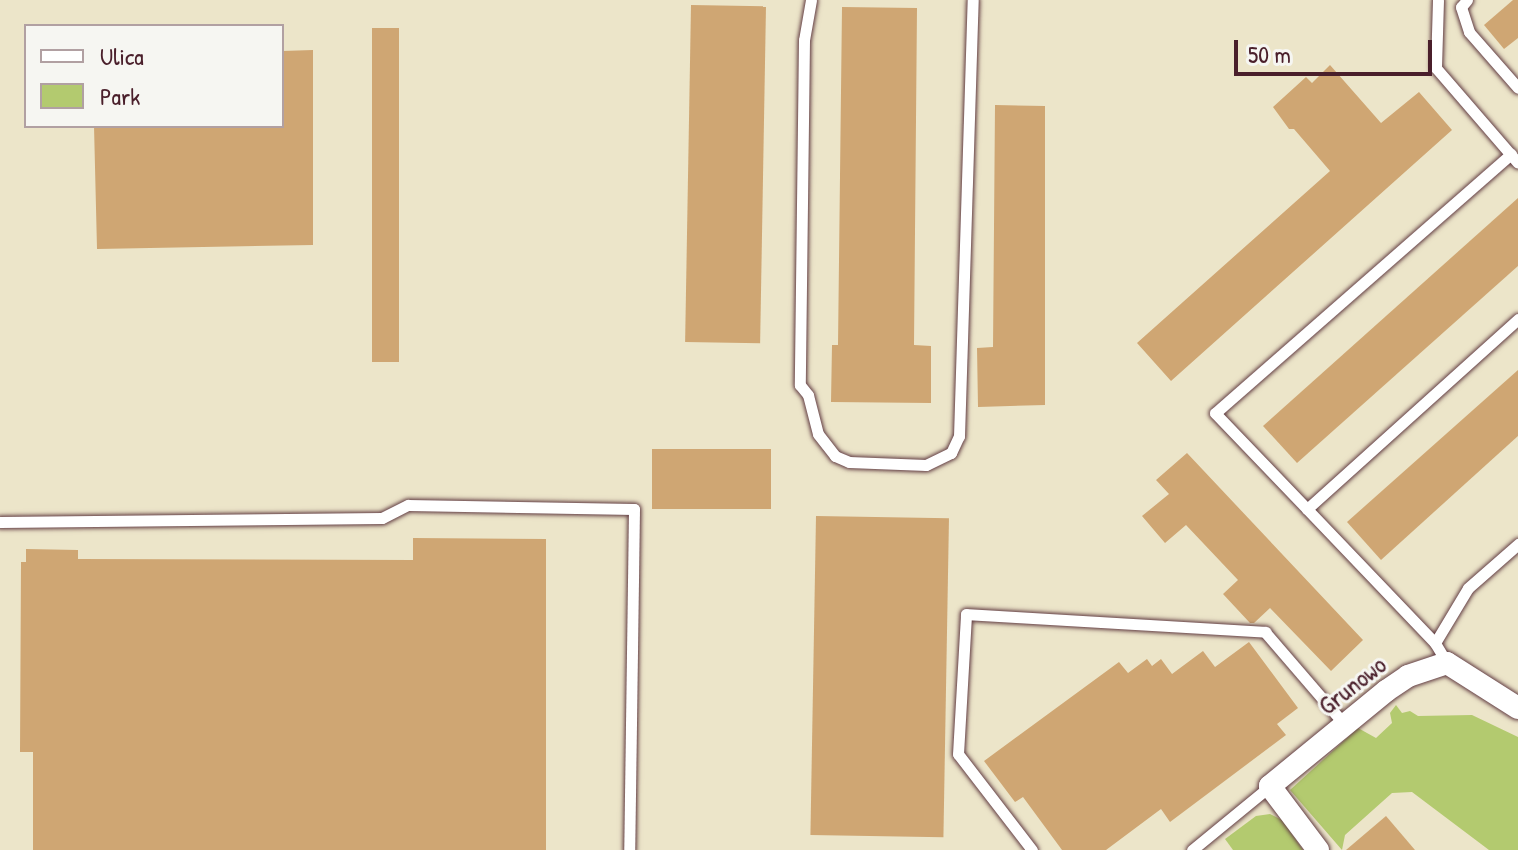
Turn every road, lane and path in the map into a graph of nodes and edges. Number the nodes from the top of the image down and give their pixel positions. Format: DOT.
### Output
graph roads {
  1 [pos="811,0"];
  2 [pos="973,0"];
  3 [pos="1438,0"];
  4 [pos="1467,0"];
  5 [pos="1518,88"];
  6 [pos="1514,158"];
  7 [pos="1518,319"];
  8 [pos="1307,509"];
  9 [pos="0,522"];
  10 [pos="1518,544"];
  11 [pos="1435,643"];
  12 [pos="1447,663"];
  13 [pos="1518,708"];
  14 [pos="1345,725"];
  15 [pos="1270,786"];
  16 [pos="629,850"];
  17 [pos="1032,850"];
  18 [pos="1192,850"];
  19 [pos="1318,850"];
  1 -- 2 [label="lane"];
  3 -- 6 [label="lane"];
  4 -- 5 [label="lane"];
  6 -- 8 [label="lane"];
  7 -- 8 [label="lane"];
  8 -- 11 [label="lane"];
  9 -- 16 [label="lane"];
  10 -- 11 [label="lane"];
  11 -- 12 [label="lane"];
  12 -- 13 [label="street"];
  12 -- 14 [label="street, Grunowo"];
  14 -- 15 [label="street, Grunowo"];
  14 -- 17 [label="lane"];
  15 -- 18 [label="lane"];
  15 -- 19 [label="street"];
}
